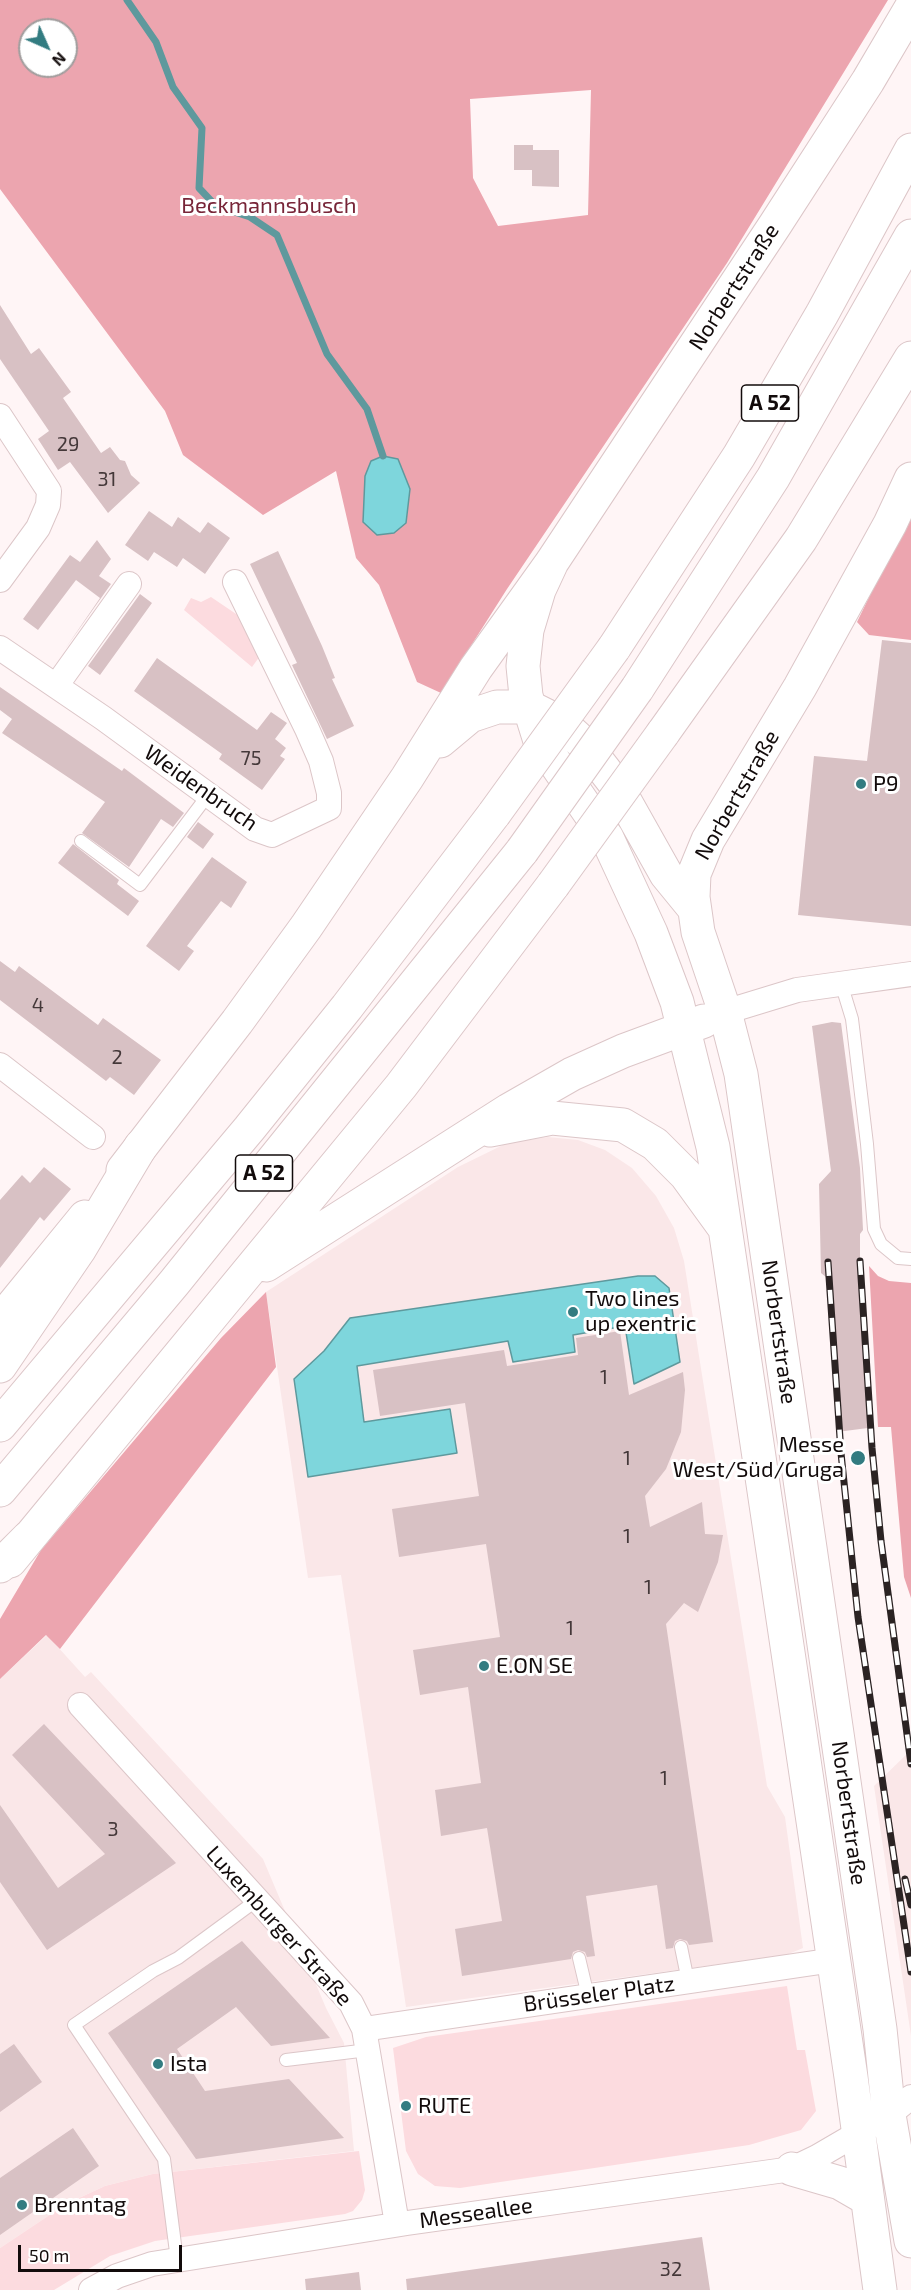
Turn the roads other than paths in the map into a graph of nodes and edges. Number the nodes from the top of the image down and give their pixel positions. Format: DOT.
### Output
graph roads {
  1 [pos="911,8"];
  2 [pos="911,150"];
  3 [pos="911,236"];
  4 [pos="911,358"];
  5 [pos="0,416"];
  6 [pos="911,479"];
  7 [pos="552,562"];
  8 [pos="0,580"];
  9 [pos="235,582"];
  10 [pos="129,584"];
  11 [pos="0,648"];
  12 [pos="56,686"];
  13 [pos="529,707"];
  14 [pos="421,758"];
  15 [pos="208,795"];
  16 [pos="81,841"];
  17 [pos="693,907"];
  18 [pos="911,974"];
  19 [pos="841,983"];
  20 [pos="725,1012"];
  21 [pos="684,1029"];
  22 [pos="0,1065"];
  23 [pos="473,1133"];
  24 [pos="93,1137"];
  25 [pos="141,1146"];
  26 [pos="726,1230"];
  27 [pos="911,1259"];
  28 [pos="243,1280"];
  29 [pos="0,1322"];
  30 [pos="0,1366"];
  31 [pos="0,1425"];
  32 [pos="0,1490"];
  33 [pos="28,1538"];
  34 [pos="0,1566"];
  35 [pos="0,1574"];
  36 [pos="80,1705"];
  37 [pos="256,1900"];
  38 [pos="681,1947"];
  39 [pos="579,1958"];
  40 [pos="834,1960"];
  41 [pos="688,1981"];
  42 [pos="588,1996"];
  43 [pos="366,2039"];
  44 [pos="286,2060"];
  45 [pos="903,2109"];
  46 [pos="858,2132"];
  47 [pos="792,2169"];
  48 [pos="908,2189"];
  49 [pos="866,2198"];
  50 [pos="397,2224"];
  51 [pos="911,2241"];
  52 [pos="177,2260"];
  53 [pos="91,2290"];
  54 [pos="880,2290"];
  1 -- 7 [label="main road, Norbertstraße"];
  2 -- 31 [label="main road, A 52, bridge"];
  3 -- 32 [label="main road, A 52, bridge"];
  4 -- 28 [label="main road, bridge"];
  5 -- 8 [label="street"];
  6 -- 17 [label="main road, Norbertstraße"];
  7 -- 13 [label="main road, Norbertstraße"];
  7 -- 14 [label="main road"];
  9 -- 15 [label="street, Weidenbruch"];
  10 -- 12 [label="street"];
  11 -- 12 [label="street, Weidenbruch"];
  12 -- 15 [label="street, Weidenbruch"];
  13 -- 14 [label="main road"];
  13 -- 17 [label="main road"];
  13 -- 21 [label="main road, Norbertstraße"];
  14 -- 25 [label="main road"];
  15 -- 16 [label="lane"];
  17 -- 20 [label="main road, Norbertstraße"];
  18 -- 19 [label="street"];
  19 -- 20 [label="street"];
  19 -- 27 [label="lane"];
  20 -- 21 [label="main road"];
  20 -- 45 [label="main road, Norbertstraße"];
  21 -- 23 [label="main road"];
  21 -- 26 [label="main road, Norbertstraße"];
  22 -- 24 [label="street"];
  23 -- 26 [label="main road"];
  23 -- 28 [label="main road"];
  25 -- 29 [label="main road"];
  25 -- 30 [label="main road"];
  26 -- 40 [label="main road, Norbertstraße"];
  28 -- 33 [label="main road"];
  33 -- 34 [label="main road"];
  33 -- 35 [label="main road"];
  36 -- 37 [label="street, Luxemburger Straße"];
  37 -- 43 [label="street, Luxemburger Straße"];
  37 -- 52 [label="lane"];
  38 -- 41 [label="lane"];
  39 -- 42 [label="lane"];
  40 -- 41 [label="street, Brüsseler Platz"];
  40 -- 46 [label="main road, Norbertstraße"];
  41 -- 42 [label="street, Brüsseler Platz"];
  42 -- 43 [label="street, Brüsseler Platz"];
  43 -- 44 [label="lane"];
  43 -- 50 [label="street, Luxemburger Straße"];
  45 -- 46 [label="street, Messeallee"];
  45 -- 48 [label="main road, Norbertstraße"];
  46 -- 47 [label="street, Messeallee"];
  46 -- 49 [label="main road, Norbertstraße"];
  47 -- 49 [label="main road"];
  47 -- 50 [label="street, Messeallee"];
  48 -- 51 [label="main road, Norbertstraße"];
  49 -- 54 [label="main road, Norbertstraße"];
  50 -- 52 [label="street, Messeallee"];
  52 -- 53 [label="street, Messeallee"];
}
